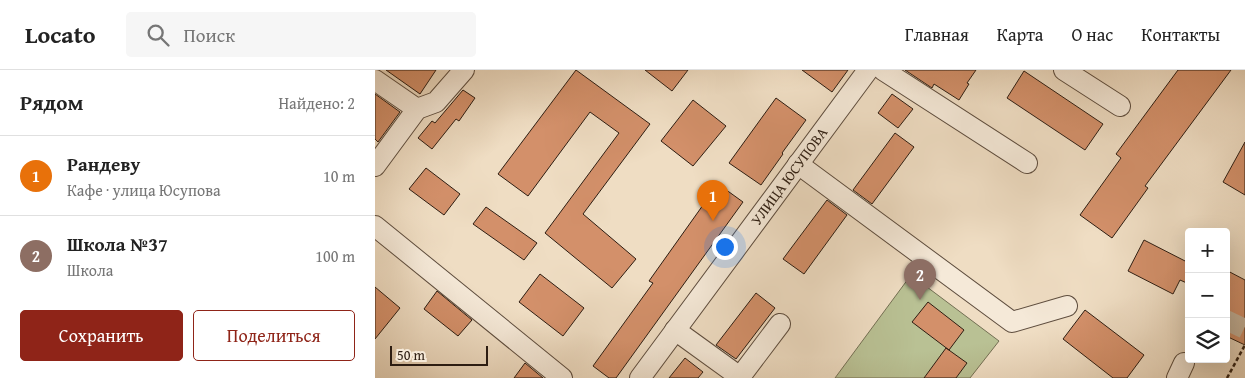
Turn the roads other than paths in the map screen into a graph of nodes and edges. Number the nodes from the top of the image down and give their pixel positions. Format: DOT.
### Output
graph roads {
  1 [pos="464,70"];
  2 [pos="883,70"];
  3 [pos="1064,70"];
  4 [pos="861,72"];
  5 [pos="375,80"];
  6 [pos="1120,106"];
  7 [pos="417,109"];
  8 [pos="1027,163"];
  9 [pos="798,164"];
  10 [pos="375,166"];
  11 [pos="375,226"];
  12 [pos="1067,306"];
  13 [pos="780,324"];
  14 [pos="675,330"];
  15 [pos="562,378"];
  16 [pos="640,378"];
  1 -- 7 [label="street"];
  2 -- 8 [label="street"];
  3 -- 6 [label="street"];
  4 -- 9 [label="street, УЛИЦА ЮСУПОВА"];
  5 -- 7 [label="street"];
  7 -- 10 [label="street"];
  9 -- 12 [label="street"];
  9 -- 14 [label="street, УЛИЦА ЮСУПОВА"];
  11 -- 15 [label="street"];
  13 -- 14 [label="street"];
  14 -- 16 [label="street, УЛИЦА ЮСУПОВА"];
}
